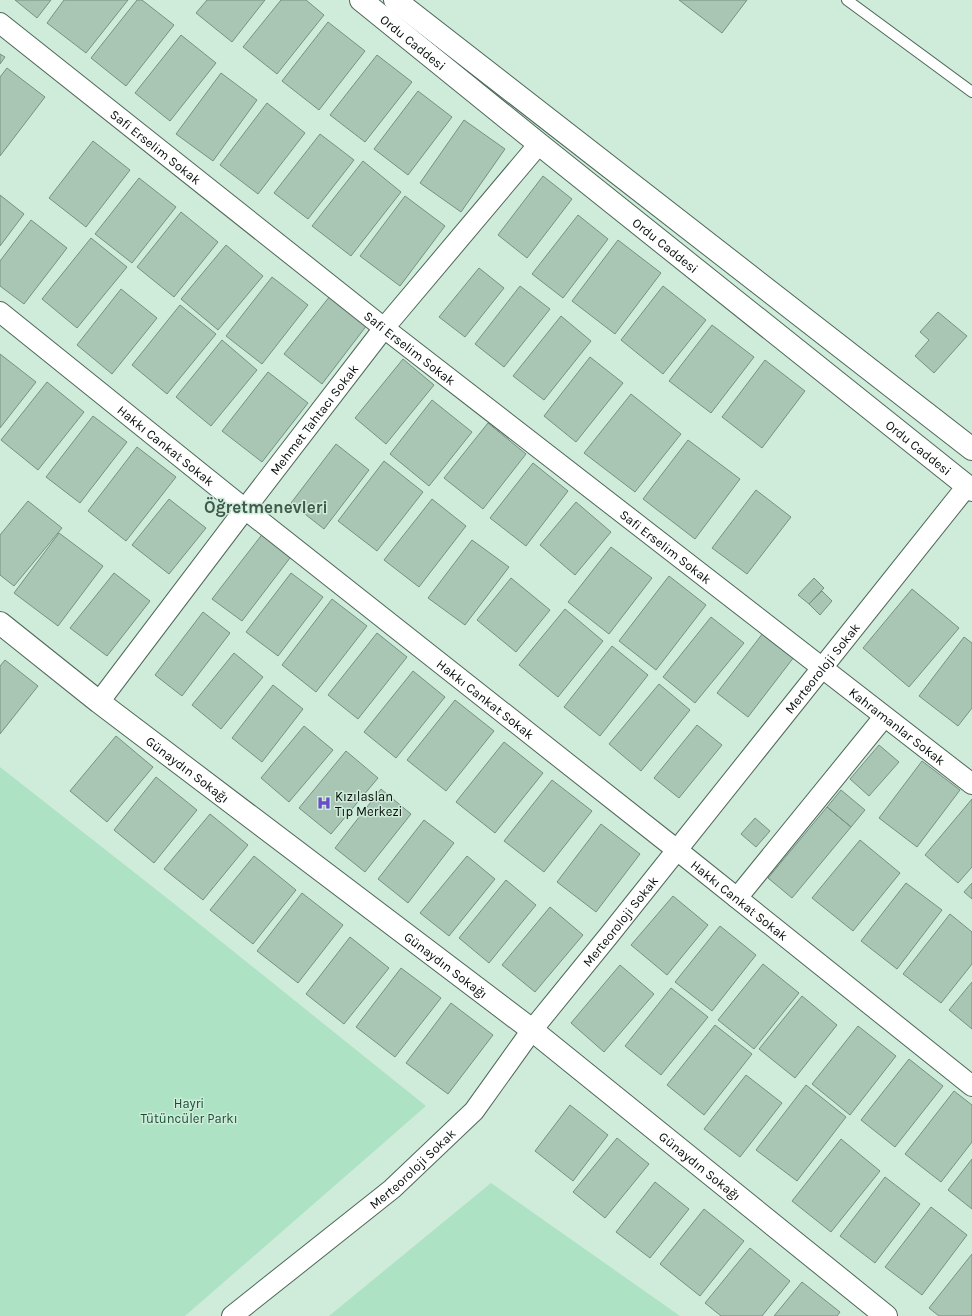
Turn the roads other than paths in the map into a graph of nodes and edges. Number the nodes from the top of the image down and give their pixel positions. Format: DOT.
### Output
graph roads {
  1 [pos="361,0"];
  2 [pos="395,0"];
  3 [pos="847,0"];
  4 [pos="0,23"];
  5 [pos="972,92"];
  6 [pos="539,144"];
  7 [pos="0,312"];
  8 [pos="384,328"];
  9 [pos="972,449"];
  10 [pos="970,488"];
  11 [pos="245,509"];
  12 [pos="0,623"];
  13 [pos="822,669"];
  14 [pos="99,702"];
  15 [pos="884,717"];
  16 [pos="972,784"];
  17 [pos="677,850"];
  18 [pos="737,898"];
  19 [pos="532,1030"];
  20 [pos="972,1086"];
  21 [pos="232,1316"];
  22 [pos="886,1316"];
  1 -- 6 [label="main road, Ordu Caddesi"];
  2 -- 9 [label="main road, Ordu Caddesi"];
  3 -- 5 [label="lane"];
  4 -- 8 [label="street, Safi Erselim Sokak"];
  6 -- 8 [label="street, Mehmet Tahtacı Sokak"];
  6 -- 10 [label="main road, Ordu Caddesi"];
  7 -- 11 [label="street, Hakkı Cankat Sokak"];
  8 -- 11 [label="street, Mehmet Tahtacı Sokak"];
  8 -- 13 [label="street, Safi Erselim Sokak"];
  10 -- 13 [label="street, Merteoroloji Sokak"];
  11 -- 14 [label="street, Mehmet Tahtacı Sokak"];
  11 -- 17 [label="street, Hakkı Cankat Sokak"];
  12 -- 14 [label="main road, Günaydın Sokağı"];
  13 -- 15 [label="street, Kahramanlar Sokak"];
  13 -- 17 [label="street, Merteoroloji Sokak"];
  14 -- 19 [label="main road, Günaydın Sokağı"];
  15 -- 16 [label="street, Kahramanlar Sokak"];
  15 -- 18 [label="street"];
  17 -- 18 [label="street, Hakkı Cankat Sokak"];
  17 -- 19 [label="street, Merteoroloji Sokak"];
  18 -- 20 [label="street, Hakkı Cankat Sokak"];
  19 -- 21 [label="street, Merteoroloji Sokak"];
  19 -- 22 [label="main road, Günaydın Sokağı"];
}
